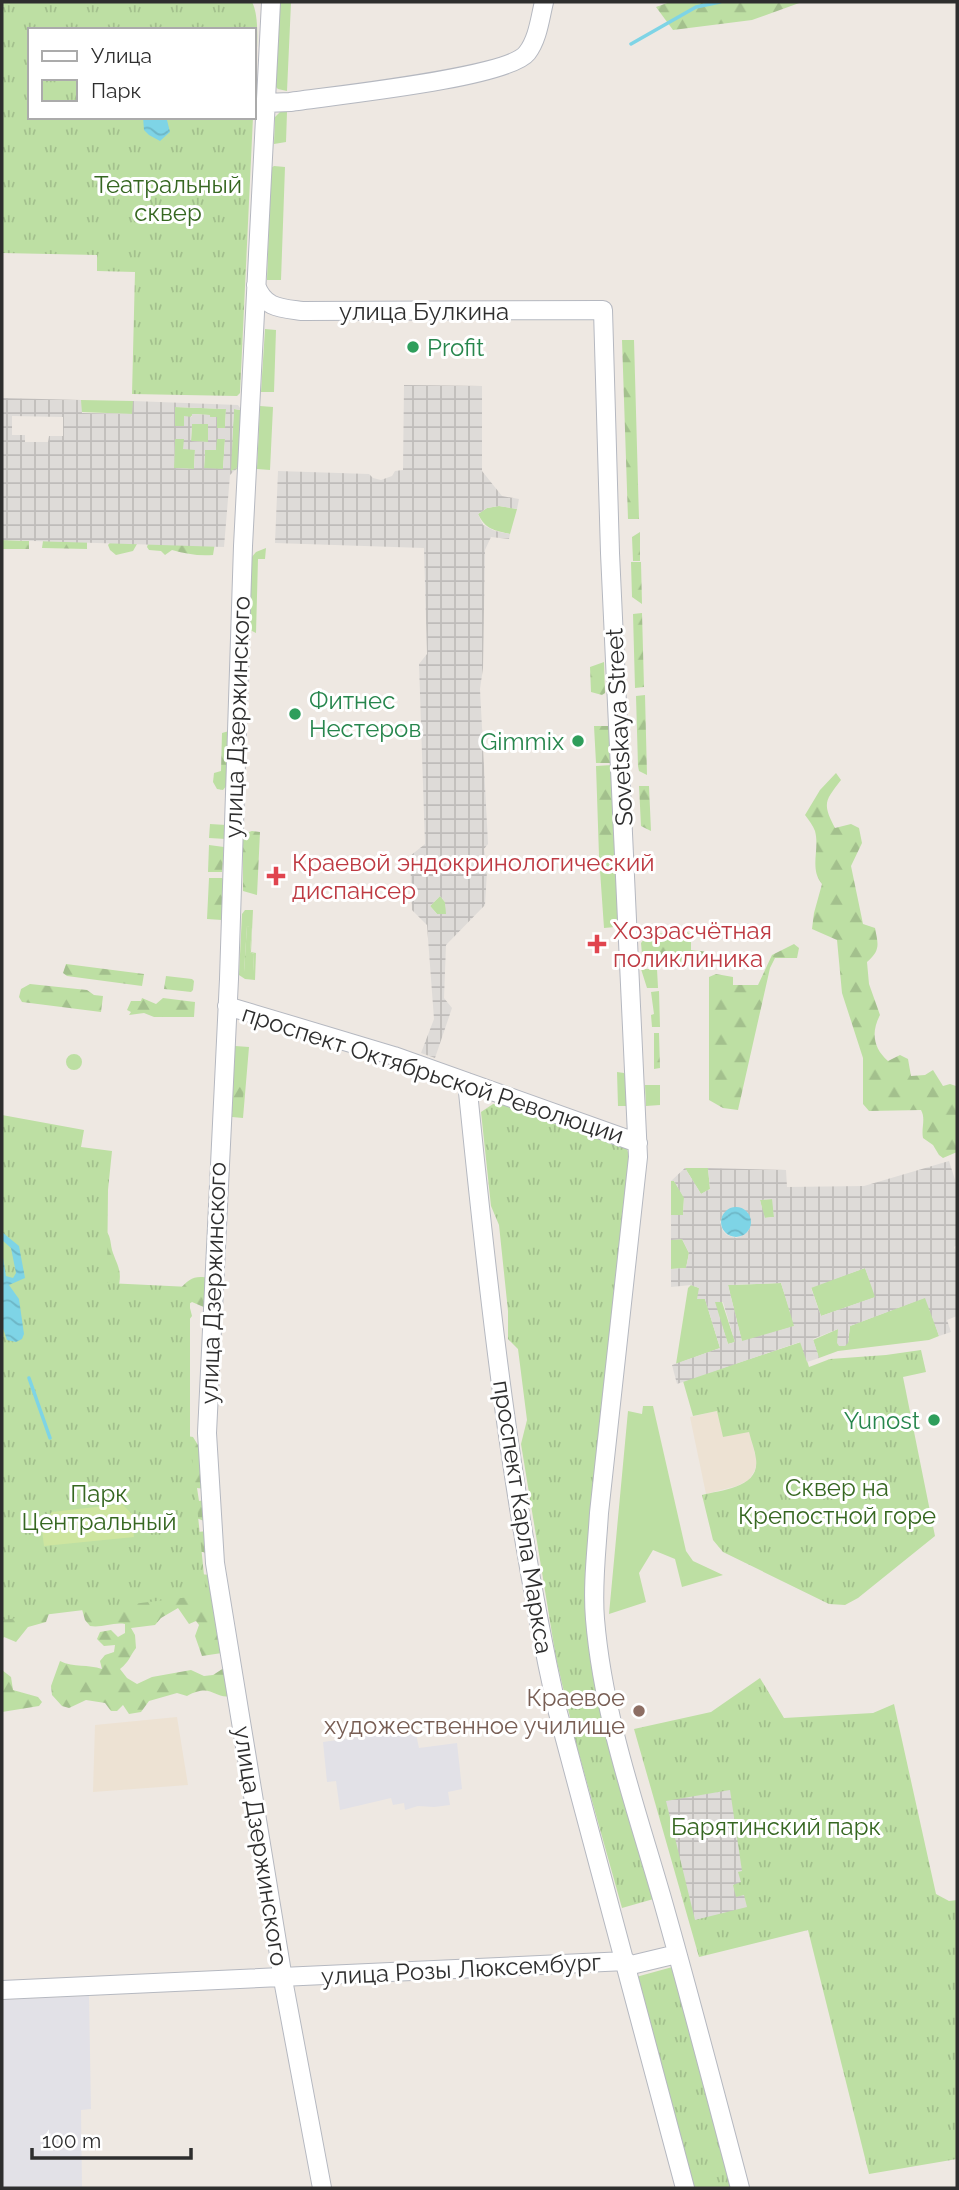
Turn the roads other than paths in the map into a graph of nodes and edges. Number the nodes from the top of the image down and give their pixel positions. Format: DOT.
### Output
graph roads {
  1 [pos="271,2"];
  2 [pos="544,2"];
  3 [pos="265,103"];
  4 [pos="256,285"];
  5 [pos="603,310"];
  6 [pos="302,311"];
  7 [pos="253,369"];
  8 [pos="227,1006"];
  9 [pos="467,1082"];
  10 [pos="638,1143"];
  11 [pos="677,1954"];
  12 [pos="626,1964"];
  13 [pos="283,1977"];
  14 [pos="2,1990"];
  15 [pos="322,2188"];
  16 [pos="685,2188"];
  17 [pos="740,2188"];
  1 -- 3 [label="main road, улица Дзержинского"];
  2 -- 3 [label="main road"];
  3 -- 4 [label="main road, улица Дзержинского"];
  4 -- 6 [label="main road, улица Булкина"];
  4 -- 7 [label="main road, улица Дзержинского"];
  5 -- 6 [label="main road, улица Булкина"];
  5 -- 10 [label="main road, Sovetskaya Street"];
  6 -- 7 [label="main road, улица Дзержинского"];
  7 -- 8 [label="main road, улица Дзержинского"];
  8 -- 9 [label="main road, проспект Октябрьской Революции"];
  8 -- 13 [label="main road, улица Дзержинского"];
  9 -- 10 [label="main road, проспект Октябрьской Революции"];
  9 -- 12 [label="main road, проспект Карла Маркса"];
  10 -- 11 [label="main road"];
  11 -- 12 [label="main road, улица Розы Люксембург"];
  11 -- 17 [label="main road"];
  12 -- 13 [label="main road, улица Розы Люксембург"];
  12 -- 16 [label="main road, проспект Карла Маркса"];
  13 -- 14 [label="main road, улица Розы Люксембург"];
  13 -- 15 [label="main road, улица Дзержинского"];
}
